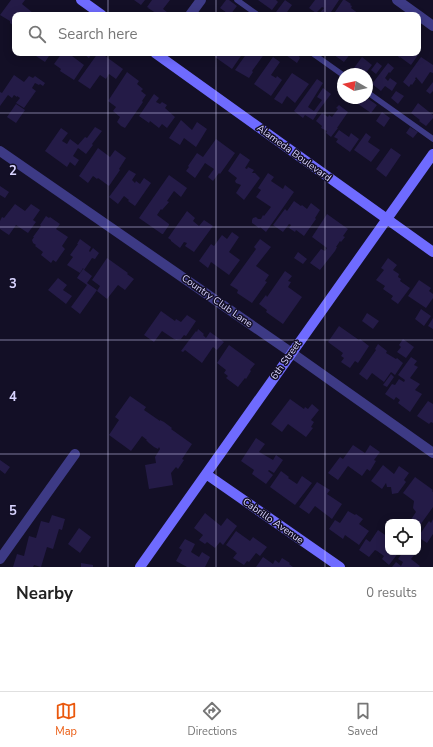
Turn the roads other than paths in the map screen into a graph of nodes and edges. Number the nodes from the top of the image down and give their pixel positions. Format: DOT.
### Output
graph roads {
  1 [pos="81,0"];
  2 [pos="200,0"];
  3 [pos="237,0"];
  4 [pos="397,0"];
  5 [pos="98,12"];
  6 [pos="192,12"];
  7 [pos="254,12"];
  8 [pos="414,12"];
  9 [pos="421,17"];
  10 [pos="433,26"];
  11 [pos="162,56"];
  12 [pos="316,56"];
  13 [pos="337,71"];
  14 [pos="373,96"];
  15 [pos="433,139"];
  16 [pos="0,151"];
  17 [pos="433,154"];
  18 [pos="387,219"];
  19 [pos="433,252"];
  20 [pos="292,352"];
  21 [pos="433,453"];
  22 [pos="75,454"];
  23 [pos="206,474"];
  24 [pos="0,559"];
  25 [pos="140,567"];
  26 [pos="340,567"];
  1 -- 5 [label="street"];
  2 -- 6 [label="street"];
  3 -- 7 [label="lane"];
  4 -- 8 [label="street"];
  9 -- 10 [label="street"];
  11 -- 18 [label="street, Alameda Boulevard"];
  12 -- 13 [label="lane"];
  14 -- 15 [label="lane"];
  16 -- 20 [label="street, Country Club Lane"];
  17 -- 18 [label="street, 6th Street"];
  18 -- 19 [label="street, Alameda Boulevard"];
  18 -- 20 [label="street, 6th Street"];
  20 -- 21 [label="street, Country Club Lane"];
  20 -- 23 [label="street, 6th Street"];
  22 -- 24 [label="street"];
  23 -- 25 [label="street, 6th Street"];
  23 -- 26 [label="street, Cabrillo Avenue"];
}
